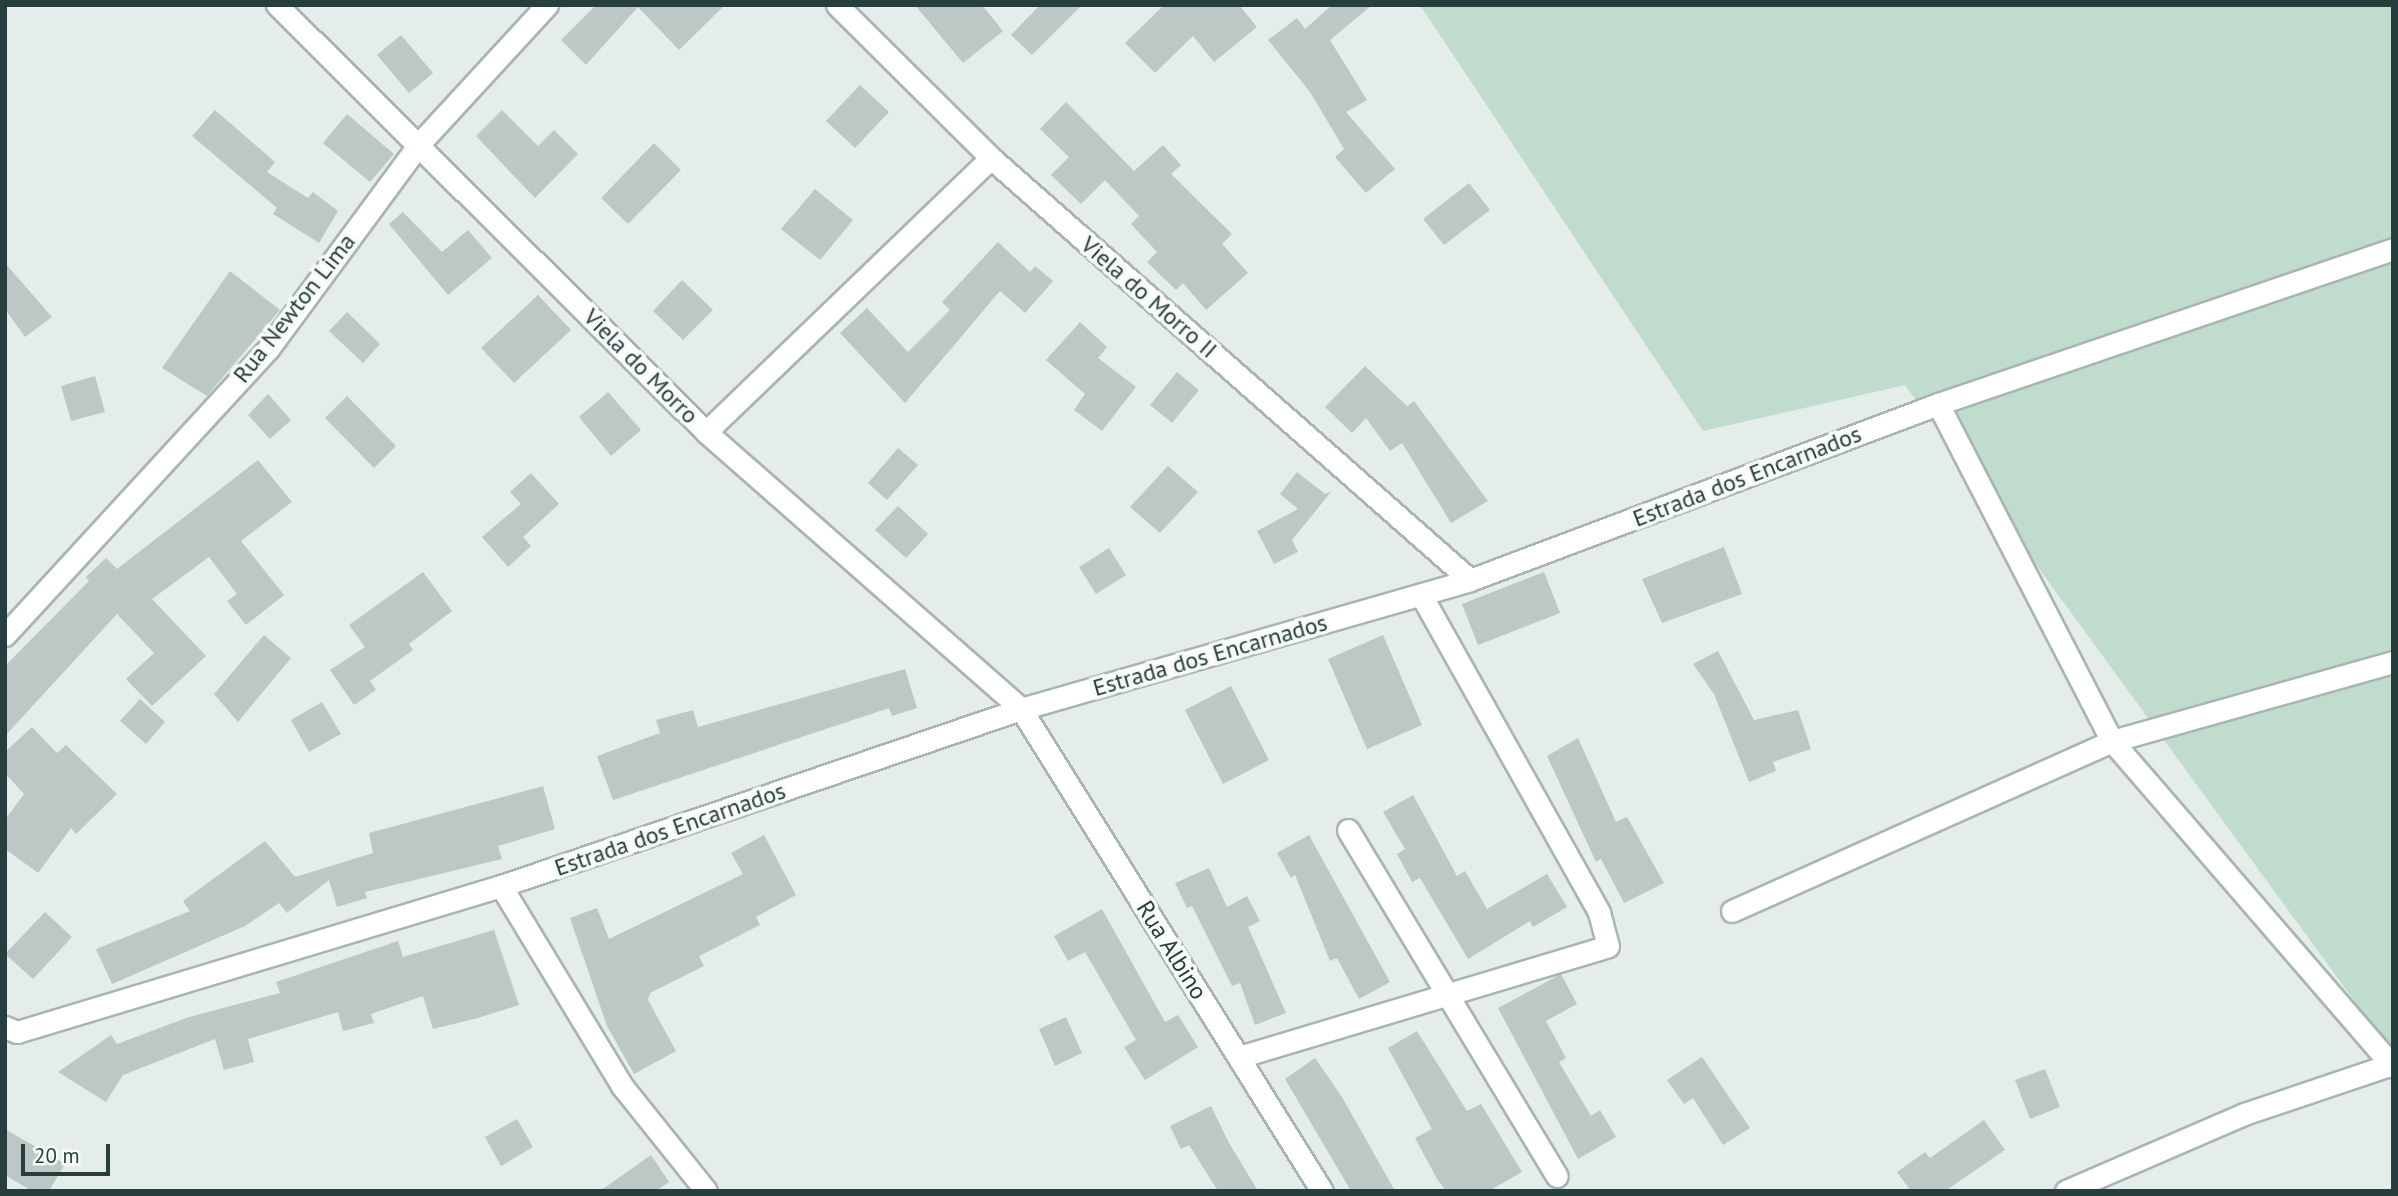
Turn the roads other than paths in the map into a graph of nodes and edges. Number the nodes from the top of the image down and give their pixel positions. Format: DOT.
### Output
graph roads {
  1 [pos="277,5"];
  2 [pos="547,5"];
  3 [pos="837,5"];
  4 [pos="420,143"];
  5 [pos="991,158"];
  6 [pos="2393,248"];
  7 [pos="1938,404"];
  8 [pos="706,432"];
  9 [pos="1470,580"];
  10 [pos="1421,595"];
  11 [pos="5,635"];
  12 [pos="2393,662"];
  13 [pos="1021,709"];
  14 [pos="2112,741"];
  15 [pos="1348,830"];
  16 [pos="501,886"];
  17 [pos="1732,911"];
  18 [pos="1447,999"];
  19 [pos="11,1030"];
  20 [pos="1239,1058"];
  21 [pos="2392,1065"];
  22 [pos="1557,1177"];
  23 [pos="706,1191"];
  24 [pos="1322,1191"];
  25 [pos="2066,1191"];
  1 -- 4 [label="street, Viela do Morro"];
  2 -- 4 [label="street, Rua Newton Lima"];
  3 -- 5 [label="street, Viela do Morro II"];
  4 -- 8 [label="street, Viela do Morro"];
  4 -- 11 [label="street, Rua Newton Lima"];
  5 -- 8 [label="street"];
  5 -- 9 [label="street, Viela do Morro II"];
  6 -- 7 [label="street, Estrada dos Encarnados"];
  7 -- 9 [label="street, Estrada dos Encarnados"];
  7 -- 14 [label="street"];
  8 -- 13 [label="street, Viela do Morro"];
  9 -- 10 [label="street, Estrada dos Encarnados"];
  10 -- 13 [label="street, Estrada dos Encarnados"];
  10 -- 18 [label="street"];
  12 -- 14 [label="street"];
  13 -- 16 [label="street, Estrada dos Encarnados"];
  13 -- 20 [label="street, Rua Albino"];
  14 -- 17 [label="street"];
  14 -- 21 [label="street"];
  15 -- 18 [label="street"];
  16 -- 19 [label="street, Estrada dos Encarnados"];
  16 -- 23 [label="street"];
  18 -- 20 [label="street"];
  18 -- 22 [label="street"];
  20 -- 24 [label="street, Rua Albino"];
  21 -- 25 [label="street"];
}
